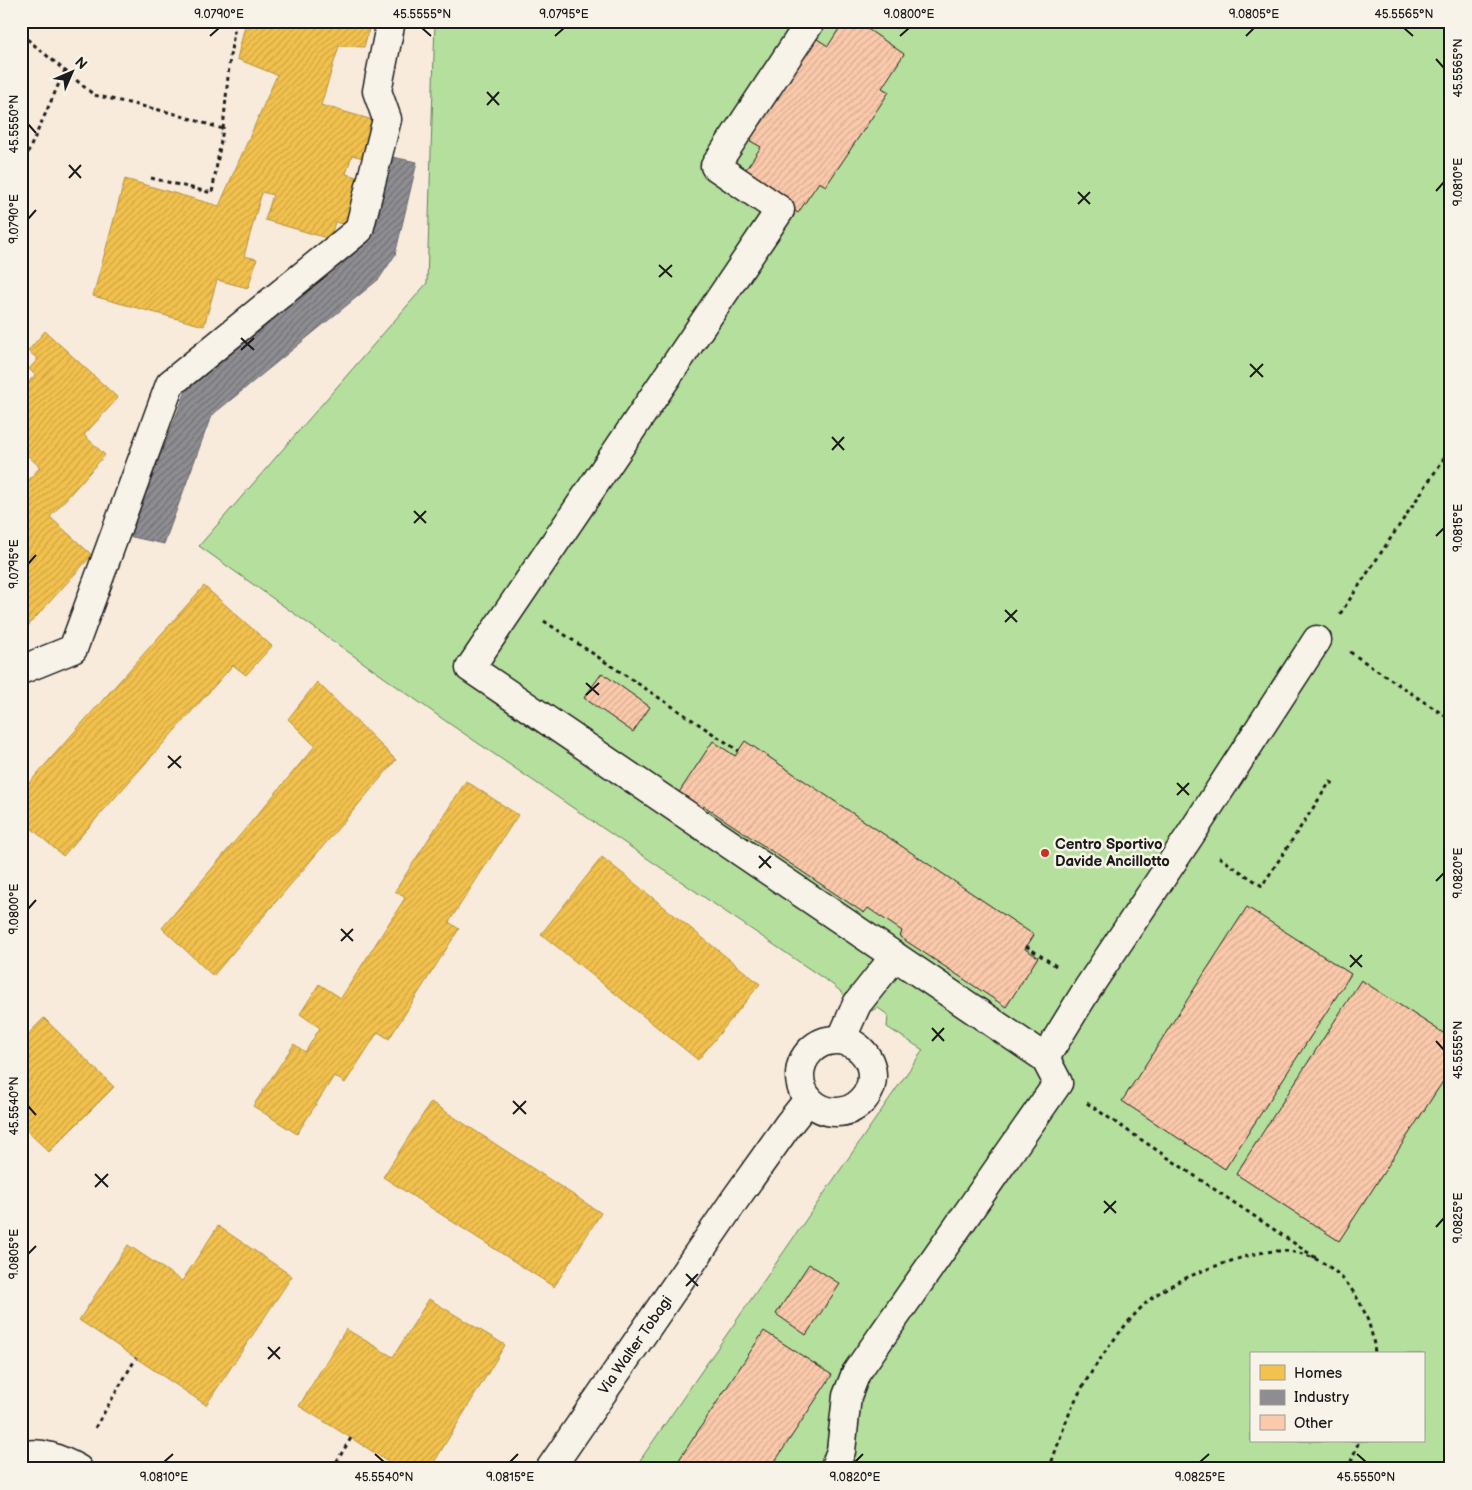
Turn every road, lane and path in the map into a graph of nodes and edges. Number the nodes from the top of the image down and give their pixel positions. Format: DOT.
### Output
graph roads {
  1 [pos="236,21"];
  2 [pos="391,21"];
  3 [pos="811,21"];
  4 [pos="21,34"];
  5 [pos="65,70"];
  6 [pos="224,130"];
  7 [pos="21,168"];
  8 [pos="151,178"];
  9 [pos="1451,448"];
  10 [pos="21,474"];
  11 [pos="21,478"];
  12 [pos="515,602"];
  13 [pos="1321,637"];
  14 [pos="21,670"];
  15 [pos="1451,720"];
  16 [pos="739,751"];
  17 [pos="1337,785"];
  18 [pos="1189,837"];
  19 [pos="895,956"];
  20 [pos="841,1040"];
  21 [pos="1045,1058"];
  22 [pos="1058,1083"];
  23 [pos="808,1100"];
  24 [pos="1318,1259"];
  25 [pos="1375,1352"];
  26 [pos="136,1358"];
  27 [pos="95,1428"];
  28 [pos="352,1438"];
  29 [pos="1359,1442"];
  30 [pos="21,1458"];
  31 [pos="78,1469"];
  32 [pos="332,1469"];
  33 [pos="550,1469"];
  34 [pos="834,1469"];
  35 [pos="1050,1469"];
  36 [pos="1348,1469"];
  1 -- 6 [label="path"];
  2 -- 14 [label="street"];
  3 -- 12 [label="street"];
  4 -- 5 [label="path"];
  5 -- 6 [label="path"];
  5 -- 7 [label="path"];
  6 -- 8 [label="path"];
  9 -- 13 [label="path"];
  10 -- 11 [label="path"];
  12 -- 16 [label="path"];
  12 -- 19 [label="street"];
  13 -- 15 [label="path"];
  13 -- 18 [label="street"];
  17 -- 18 [label="path"];
  18 -- 21 [label="street"];
  19 -- 20 [label="street"];
  19 -- 21 [label="street"];
  20 -- 23 [label="street"];
  20 -- 23 [label="street"];
  21 -- 22 [label="street"];
  22 -- 24 [label="path"];
  22 -- 34 [label="street"];
  23 -- 33 [label="street, Via Walter Tobagi"];
  24 -- 25 [label="path"];
  24 -- 35 [label="path"];
  26 -- 27 [label="path"];
  28 -- 32 [label="path"];
  29 -- 36 [label="path"];
  30 -- 31 [label="street"];
}
